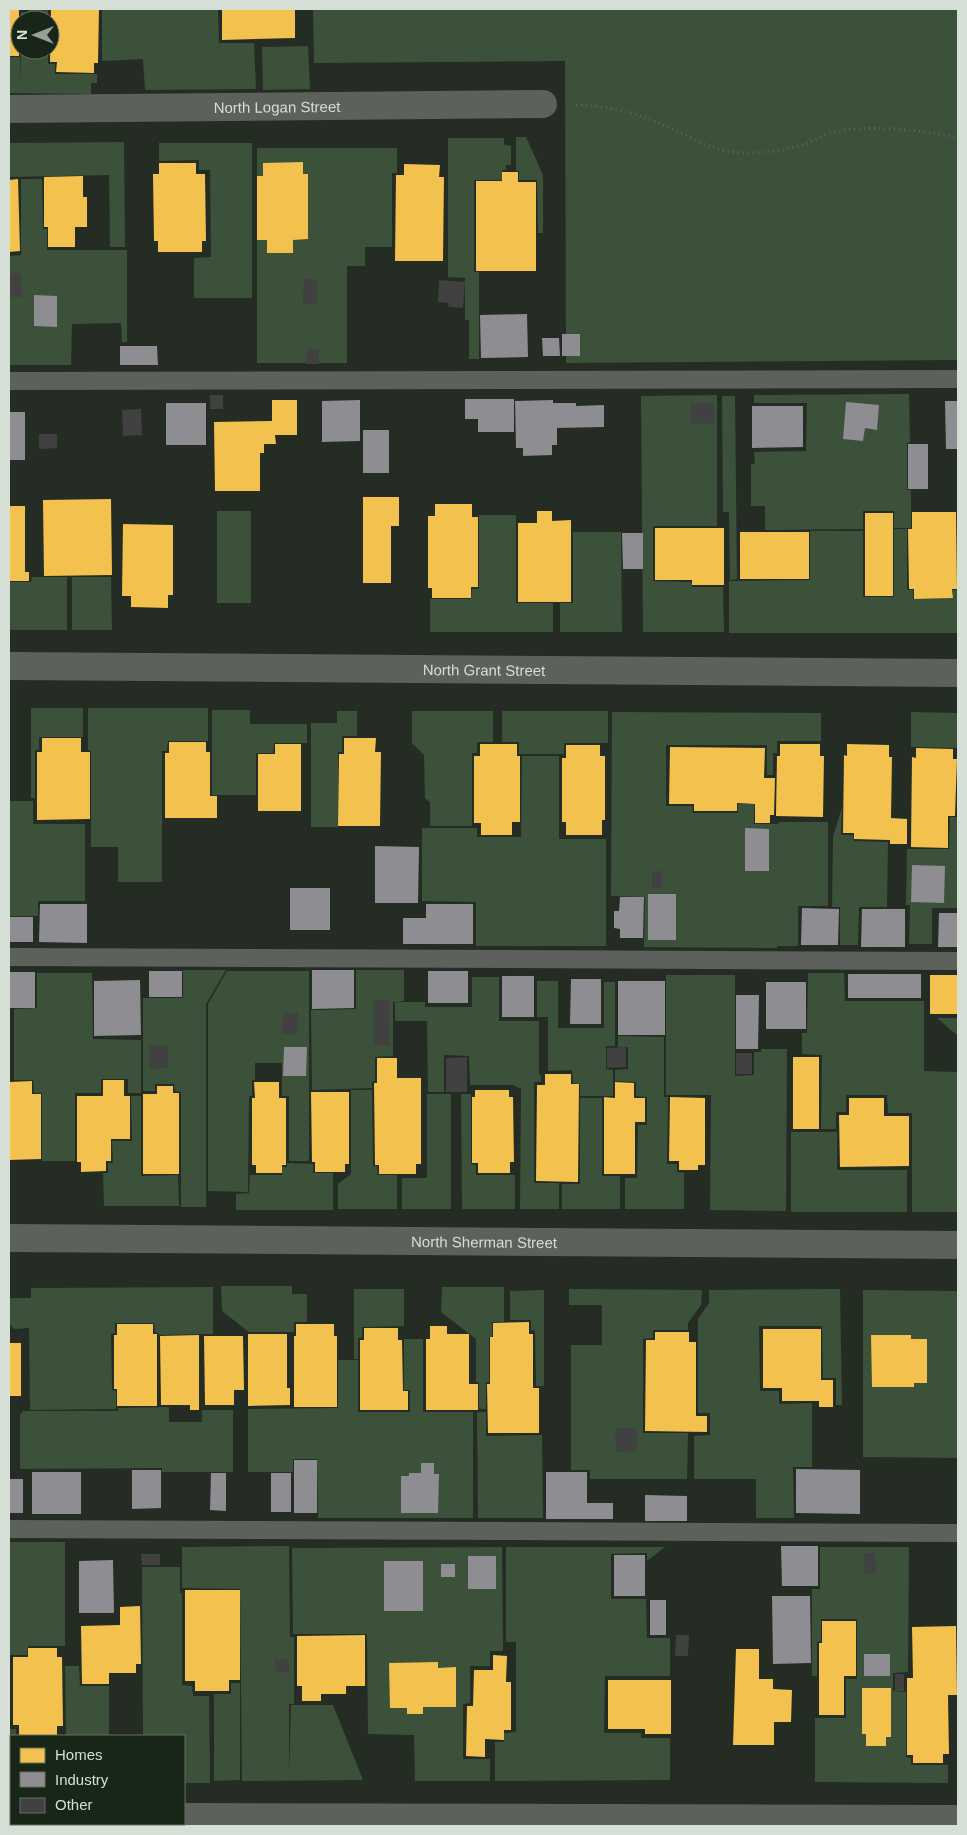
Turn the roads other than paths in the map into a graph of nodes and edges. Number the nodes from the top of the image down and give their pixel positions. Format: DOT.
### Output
graph roads {
  1 [pos="543,104"];
  2 [pos="9,109"];
  3 [pos="958,379"];
  4 [pos="9,381"];
  5 [pos="9,666"];
  6 [pos="958,673"];
  7 [pos="9,957"];
  8 [pos="958,961"];
  9 [pos="9,1238"];
  10 [pos="958,1245"];
  11 [pos="9,1529"];
  12 [pos="958,1532"];
  13 [pos="185,1817"];
  14 [pos="958,1819"];
  1 -- 2 [label="street, North Logan Street"];
  3 -- 4 [label="lane"];
  5 -- 6 [label="street, North Grant Street"];
  7 -- 8 [label="lane"];
  9 -- 10 [label="street, North Sherman Street"];
  11 -- 12 [label="lane"];
  13 -- 14 [label="street"];
}
